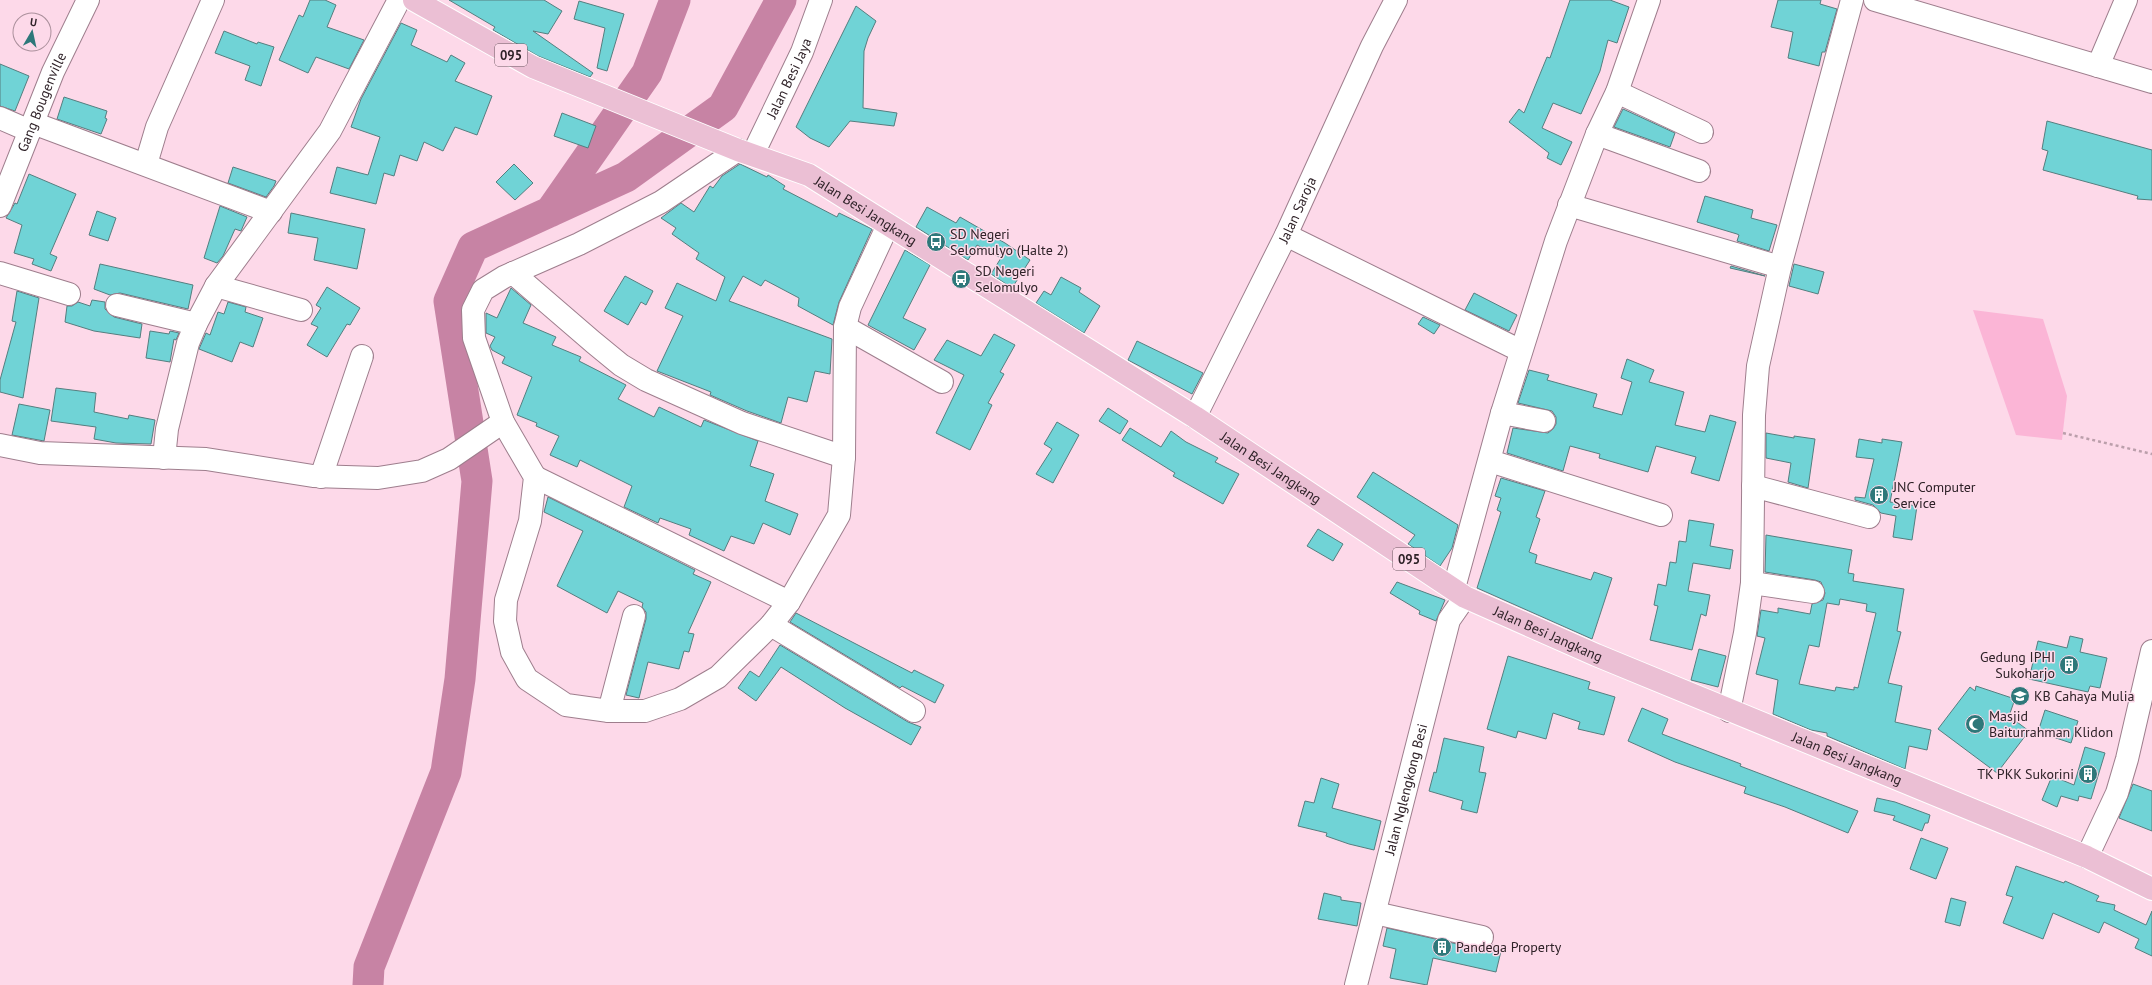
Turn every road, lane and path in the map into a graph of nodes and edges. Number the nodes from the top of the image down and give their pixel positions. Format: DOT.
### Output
graph roads {
  1 [pos="88,0"];
  2 [pos="213,0"];
  3 [pos="399,0"];
  4 [pos="414,0"];
  5 [pos="821,0"];
  6 [pos="1396,0"];
  7 [pos="1649,0"];
  8 [pos="1852,0"];
  9 [pos="1875,0"];
  10 [pos="2126,0"];
  11 [pos="1897,3"];
  12 [pos="2098,66"];
  13 [pos="2152,82"];
  14 [pos="1617,92"];
  15 [pos="0,118"];
  16 [pos="31,127"];
  17 [pos="1702,132"];
  18 [pos="1597,134"];
  19 [pos="746,152"];
  20 [pos="146,164"];
  21 [pos="1699,171"];
  22 [pos="1569,205"];
  23 [pos="0,206"];
  24 [pos="271,212"];
  25 [pos="888,225"];
  26 [pos="1286,235"];
  27 [pos="1780,267"];
  28 [pos="0,273"];
  29 [pos="513,273"];
  30 [pos="216,286"];
  31 [pos="69,294"];
  32 [pos="117,305"];
  33 [pos="301,310"];
  34 [pos="196,324"];
  35 [pos="845,328"];
  36 [pos="1521,351"];
  37 [pos="362,356"];
  38 [pos="942,382"];
  39 [pos="1502,413"];
  40 [pos="1195,417"];
  41 [pos="1544,421"];
  42 [pos="503,422"];
  43 [pos="2063,433"];
  44 [pos="0,445"];
  45 [pos="2152,454"];
  46 [pos="844,457"];
  47 [pos="164,458"];
  48 [pos="1490,461"];
  49 [pos="321,477"];
  50 [pos="534,477"];
  51 [pos="1753,486"];
  52 [pos="1661,515"];
  53 [pos="1869,517"];
  54 [pos="1752,582"];
  55 [pos="1813,592"];
  56 [pos="1460,593"];
  57 [pos="789,602"];
  58 [pos="634,616"];
  59 [pos="771,625"];
  60 [pos="2152,652"];
  61 [pos="609,711"];
  62 [pos="914,711"];
  63 [pos="1729,711"];
  64 [pos="2087,857"];
  65 [pos="2152,889"];
  66 [pos="1374,913"];
  67 [pos="1482,937"];
  68 [pos="1356,985"];
  1 -- 16 [label="street, Gang Bougenville"];
  2 -- 20 [label="street"];
  3 -- 24 [label="street"];
  4 -- 19 [label="main road, Jalan Besi Jangkang / 095"];
  5 -- 19 [label="street, Jalan Besi Jaya"];
  6 -- 26 [label="street, Jalan Saroja"];
  7 -- 14 [label="street, Jalan Nglengkong Besi"];
  8 -- 27 [label="street"];
  9 -- 11 [label="street"];
  10 -- 12 [label="street"];
  11 -- 12 [label="street"];
  12 -- 13 [label="street"];
  14 -- 17 [label="street"];
  14 -- 18 [label="street, Jalan Nglengkong Besi"];
  15 -- 16 [label="street"];
  16 -- 20 [label="street"];
  16 -- 23 [label="street, Gang Bougenville"];
  18 -- 21 [label="street"];
  18 -- 22 [label="street, Jalan Nglengkong Besi"];
  19 -- 25 [label="main road, Jalan Besi Jangkang / 095"];
  19 -- 29 [label="street"];
  20 -- 24 [label="street"];
  22 -- 27 [label="street"];
  22 -- 36 [label="street, Jalan Nglengkong Besi"];
  24 -- 30 [label="street"];
  25 -- 35 [label="street"];
  25 -- 40 [label="main road, Jalan Besi Jangkang / 095"];
  26 -- 36 [label="street"];
  26 -- 40 [label="street, Jalan Saroja"];
  27 -- 51 [label="street"];
  28 -- 31 [label="street"];
  29 -- 42 [label="street"];
  29 -- 46 [label="street"];
  30 -- 33 [label="street"];
  30 -- 34 [label="street"];
  32 -- 34 [label="street"];
  34 -- 47 [label="street"];
  35 -- 38 [label="street"];
  35 -- 46 [label="street"];
  36 -- 39 [label="street, Jalan Nglengkong Besi"];
  37 -- 49 [label="street"];
  39 -- 41 [label="street"];
  39 -- 48 [label="street, Jalan Nglengkong Besi"];
  40 -- 56 [label="main road, Jalan Besi Jangkang / 095"];
  42 -- 49 [label="street"];
  42 -- 50 [label="street"];
  43 -- 45 [label="path"];
  44 -- 47 [label="street"];
  46 -- 57 [label="street"];
  47 -- 49 [label="street"];
  48 -- 52 [label="street"];
  48 -- 56 [label="street, Jalan Nglengkong Besi"];
  50 -- 57 [label="street"];
  50 -- 61 [label="street"];
  51 -- 53 [label="street"];
  51 -- 54 [label="street"];
  54 -- 55 [label="street"];
  54 -- 63 [label="street"];
  56 -- 63 [label="main road, Jalan Besi Jangkang / 095"];
  56 -- 66 [label="street, Jalan Nglengkong Besi"];
  57 -- 59 [label="street"];
  58 -- 61 [label="street"];
  59 -- 61 [label="street"];
  59 -- 62 [label="street"];
  60 -- 64 [label="street"];
  63 -- 64 [label="main road, Jalan Besi Jangkang / 095"];
  64 -- 65 [label="main road, Jalan Besi Jangkang / 095"];
  66 -- 67 [label="street"];
  66 -- 68 [label="street, Jalan Nglengkong Besi"];
}
